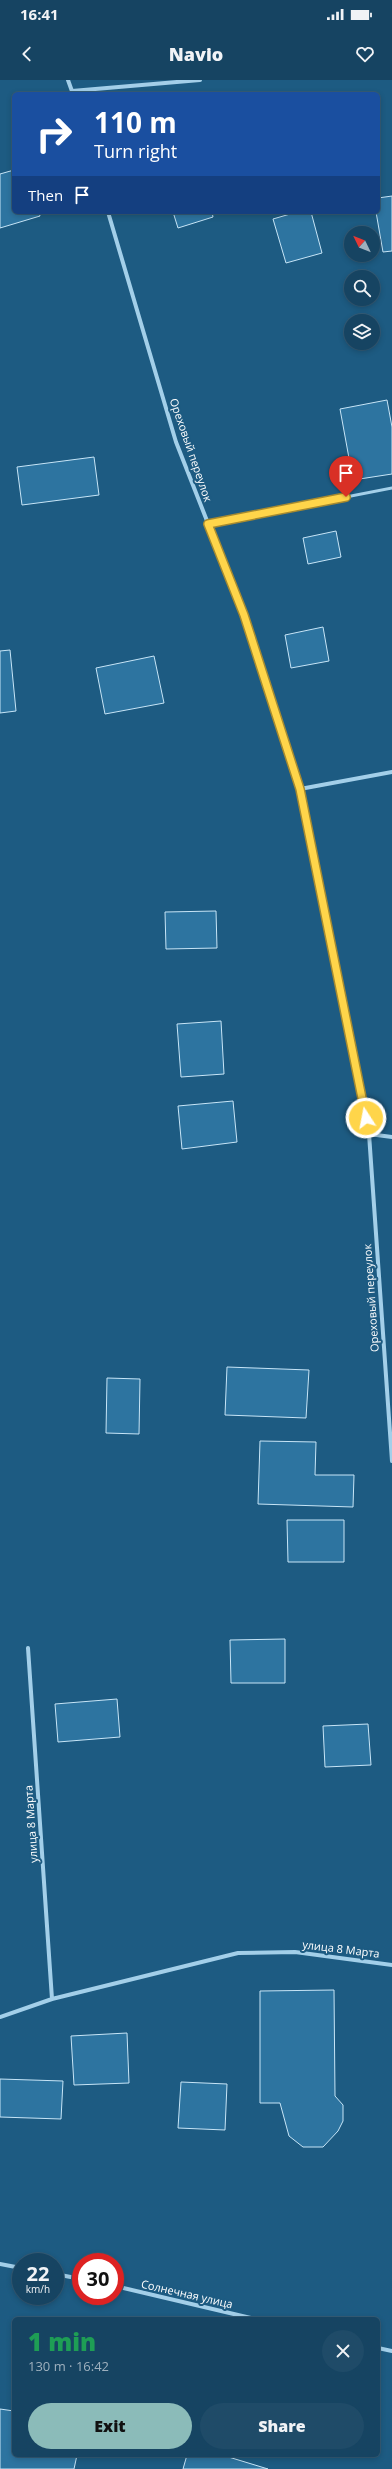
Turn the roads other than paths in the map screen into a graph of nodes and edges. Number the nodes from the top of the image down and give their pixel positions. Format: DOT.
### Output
graph roads {
  1 [pos="68,80"];
  2 [pos="200,80"];
  3 [pos="72,92"];
  4 [pos="82,92"];
  5 [pos="109,214"];
  6 [pos="392,488"];
  7 [pos="208,524"];
  8 [pos="392,772"];
  9 [pos="300,789"];
  10 [pos="369,1134"];
  11 [pos="392,1137"];
  12 [pos="392,1461"];
  13 [pos="28,1648"];
  14 [pos="392,1964"];
  15 [pos="52,1999"];
  16 [pos="0,2017"];
  17 [pos="0,2264"];
  18 [pos="12,2266"];
  19 [pos="124,2288"];
  20 [pos="247,2317"];
  21 [pos="380,2348"];
  22 [pos="392,2351"];
  1 -- 3 [label="street"];
  2 -- 4 [label="street"];
  5 -- 7 [label="street, Ореховый переулок"];
  6 -- 7 [label="lane"];
  7 -- 9 [label="street, Ореховый переулок"];
  8 -- 9 [label="street"];
  9 -- 10 [label="street, Ореховый переулок"];
  10 -- 11 [label="street"];
  10 -- 12 [label="street, Ореховый переулок"];
  13 -- 15 [label="street, улица 8 Марта"];
  14 -- 15 [label="street, улица 8 Марта"];
  15 -- 16 [label="street, улица 8 Марта"];
  17 -- 18 [label="street"];
  19 -- 20 [label="street, Солнечная улица"];
  21 -- 22 [label="street"];
}
